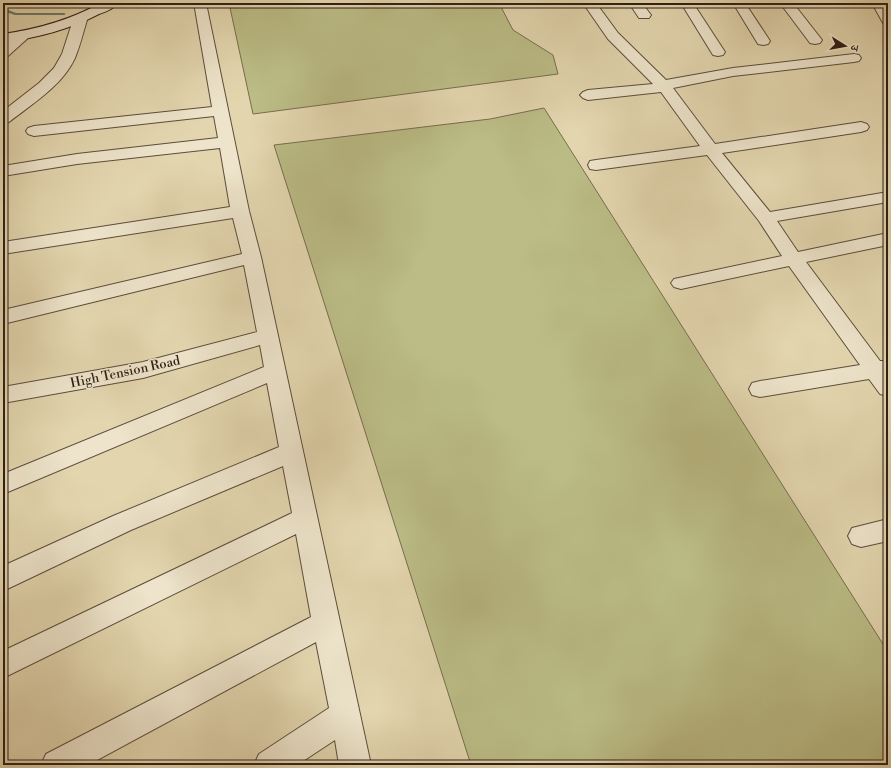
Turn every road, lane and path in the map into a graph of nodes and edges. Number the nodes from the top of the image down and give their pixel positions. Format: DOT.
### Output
graph roads {
  1 [pos="111,3"];
  2 [pos="200,3"];
  3 [pos="589,3"];
  4 [pos="636,3"];
  5 [pos="687,3"];
  6 [pos="739,3"];
  7 [pos="786,3"];
  8 [pos="878,3"];
  9 [pos="644,14"];
  10 [pos="80,20"];
  11 [pos="888,20"];
  12 [pos="24,35"];
  13 [pos="3,38"];
  14 [pos="814,40"];
  15 [pos="763,41"];
  16 [pos="718,52"];
  17 [pos="3,53"];
  18 [pos="854,58"];
  19 [pos="664,86"];
  20 [pos="588,95"];
  21 [pos="221,111"];
  22 [pos="3,119"];
  23 [pos="861,127"];
  24 [pos="34,131"];
  25 [pos="228,142"];
  26 [pos="711,150"];
  27 [pos="596,165"];
  28 [pos="3,171"];
  29 [pos="888,197"];
  30 [pos="240,211"];
  31 [pos="766,218"];
  32 [pos="888,239"];
  33 [pos="3,248"];
  34 [pos="252,257"];
  35 [pos="794,260"];
  36 [pos="681,284"];
  37 [pos="3,317"];
  38 [pos="268,336"];
  39 [pos="881,369"];
  40 [pos="275,371"];
  41 [pos="760,388"];
  42 [pos="888,388"];
  43 [pos="3,395"];
  44 [pos="292,452"];
  45 [pos="3,484"];
  46 [pos="305,518"];
  47 [pos="888,530"];
  48 [pos="862,536"];
  49 [pos="3,579"];
  50 [pos="326,623"];
  51 [pos="3,665"];
  52 [pos="345,715"];
  53 [pos="57,765"];
  54 [pos="270,765"];
  55 [pos="355,765"];
  1 -- 10 [label="street"];
  2 -- 21 [label="street"];
  3 -- 19 [label="street"];
  4 -- 9 [label="street"];
  5 -- 16 [label="street"];
  6 -- 15 [label="street"];
  7 -- 14 [label="street"];
  8 -- 11 [label="street"];
  10 -- 12 [label="street"];
  10 -- 22 [label="street"];
  12 -- 13 [label="street"];
  12 -- 17 [label="street"];
  18 -- 19 [label="street"];
  19 -- 20 [label="street"];
  19 -- 26 [label="street"];
  21 -- 24 [label="street"];
  21 -- 25 [label="street"];
  23 -- 26 [label="street"];
  25 -- 28 [label="street"];
  25 -- 30 [label="street"];
  26 -- 27 [label="street"];
  26 -- 31 [label="street"];
  29 -- 31 [label="street"];
  30 -- 33 [label="street"];
  30 -- 34 [label="street"];
  31 -- 35 [label="street"];
  32 -- 35 [label="street"];
  34 -- 37 [label="street"];
  34 -- 38 [label="street"];
  35 -- 36 [label="street"];
  35 -- 39 [label="street"];
  38 -- 40 [label="street"];
  38 -- 43 [label="street, High Tension Road"];
  39 -- 41 [label="street"];
  39 -- 42 [label="street"];
  40 -- 44 [label="street"];
  40 -- 45 [label="street"];
  44 -- 46 [label="street"];
  44 -- 49 [label="street"];
  46 -- 50 [label="street"];
  46 -- 51 [label="street"];
  47 -- 48 [label="street"];
  50 -- 52 [label="street"];
  50 -- 53 [label="street"];
  52 -- 54 [label="street"];
  52 -- 55 [label="street"];
}
